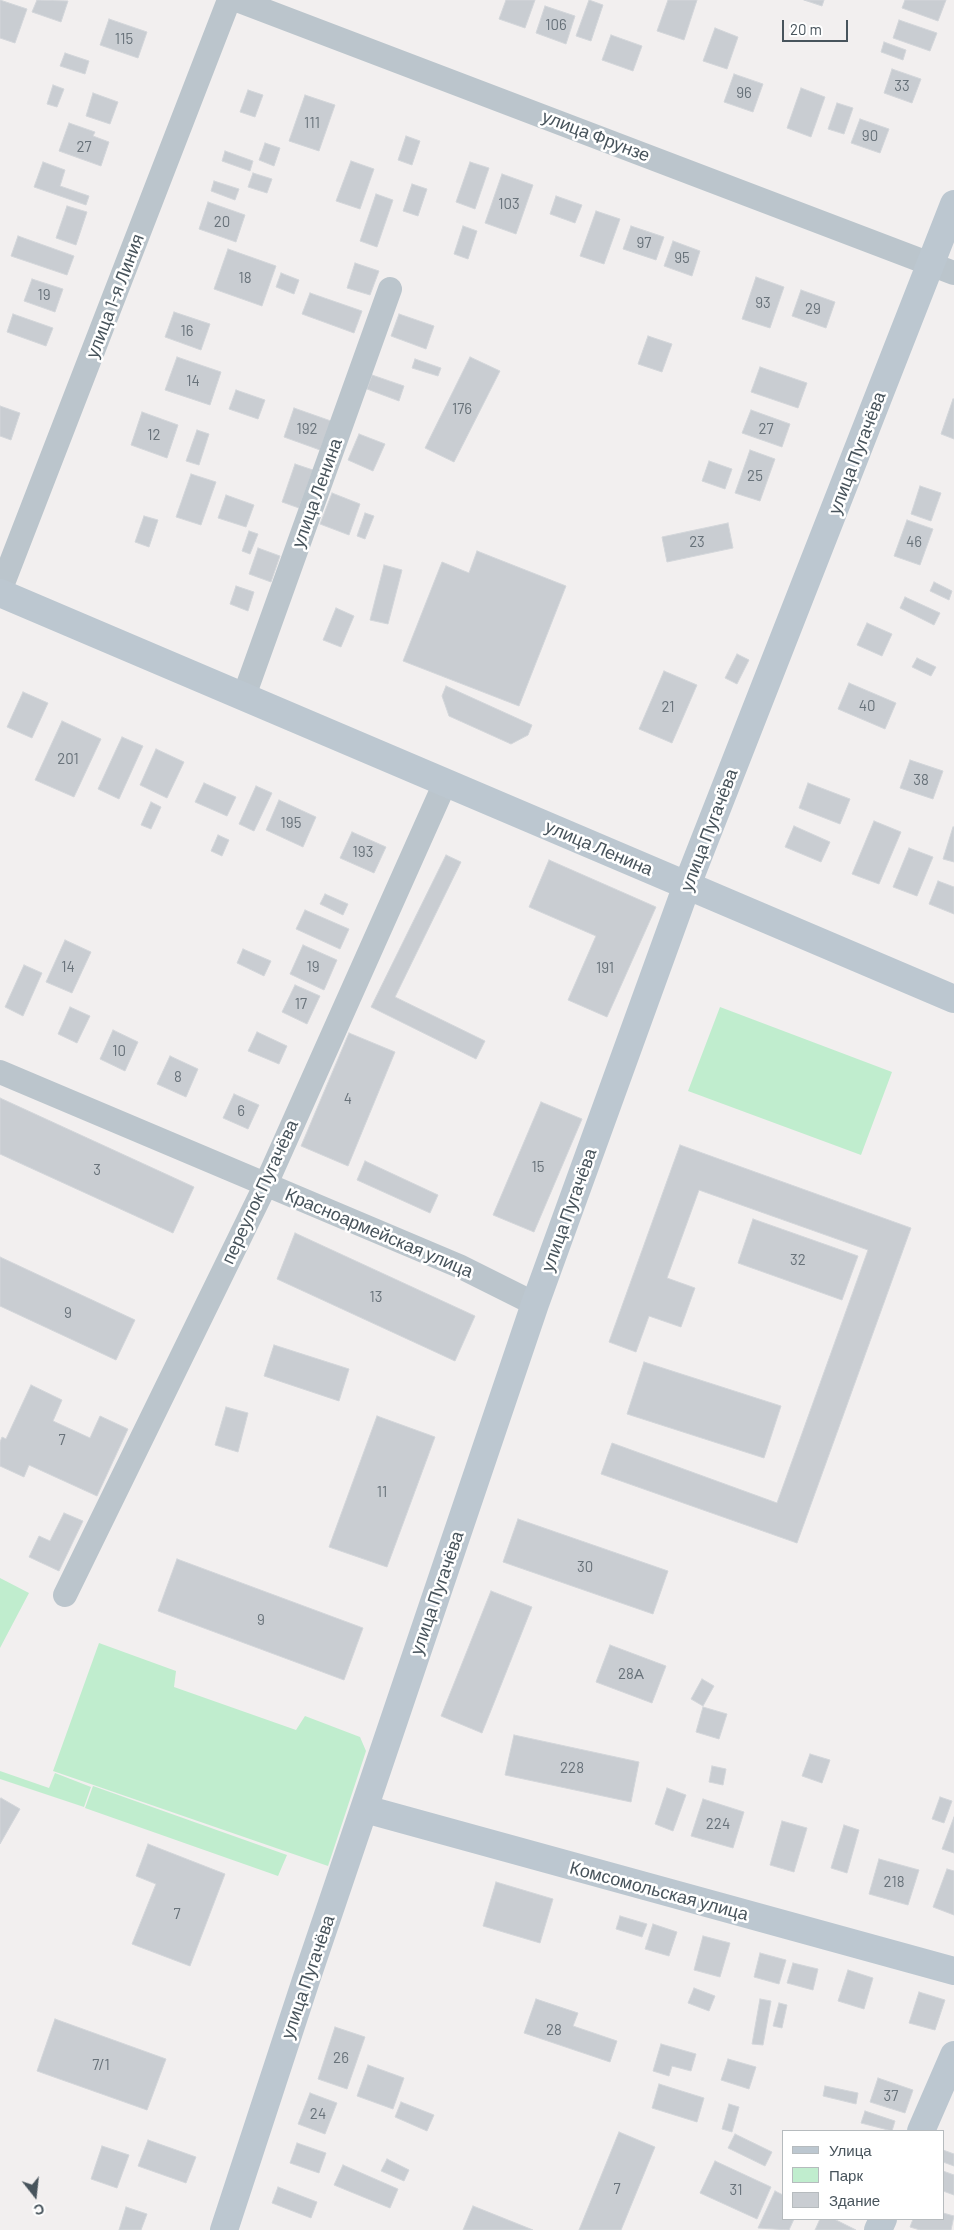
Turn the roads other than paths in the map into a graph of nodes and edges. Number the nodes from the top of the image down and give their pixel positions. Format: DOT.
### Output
graph roads {
  1 [pos="229,0"];
  2 [pos="237,0"];
  3 [pos="954,204"];
  4 [pos="942,268"];
  5 [pos="390,289"];
  6 [pos="0,592"];
  7 [pos="244,696"];
  8 [pos="445,783"];
  9 [pos="687,885"];
  10 [pos="954,999"];
  11 [pos="0,1072"];
  12 [pos="266,1184"];
  13 [pos="535,1304"];
  14 [pos="65,1595"];
  15 [pos="365,1809"];
  16 [pos="954,1971"];
  17 [pos="954,2055"];
  18 [pos="921,2130"];
  19 [pos="224,2230"];
  1 -- 6 [label="street, улица 1-я Линия"];
  2 -- 4 [label="street, улица Фрунзе"];
  3 -- 4 [label="main road, улица Пугачёва"];
  4 -- 9 [label="main road, улица Пугачёва"];
  5 -- 7 [label="street, улица Ленина"];
  6 -- 7 [label="main road, улица Ленина"];
  7 -- 8 [label="main road, улица Ленина"];
  8 -- 9 [label="main road, улица Ленина"];
  8 -- 12 [label="street, переулок Пугачёва"];
  9 -- 10 [label="main road, улица Ленина"];
  9 -- 13 [label="main road, улица Пугачёва"];
  11 -- 12 [label="street, Красноармейская улица"];
  12 -- 13 [label="street, Красноармейская улица"];
  12 -- 14 [label="street, переулок Пугачёва"];
  13 -- 15 [label="main road, улица Пугачёва"];
  15 -- 16 [label="main road, Комсомольская улица"];
  15 -- 19 [label="main road, улица Пугачёва"];
  17 -- 18 [label="main road"];
}
